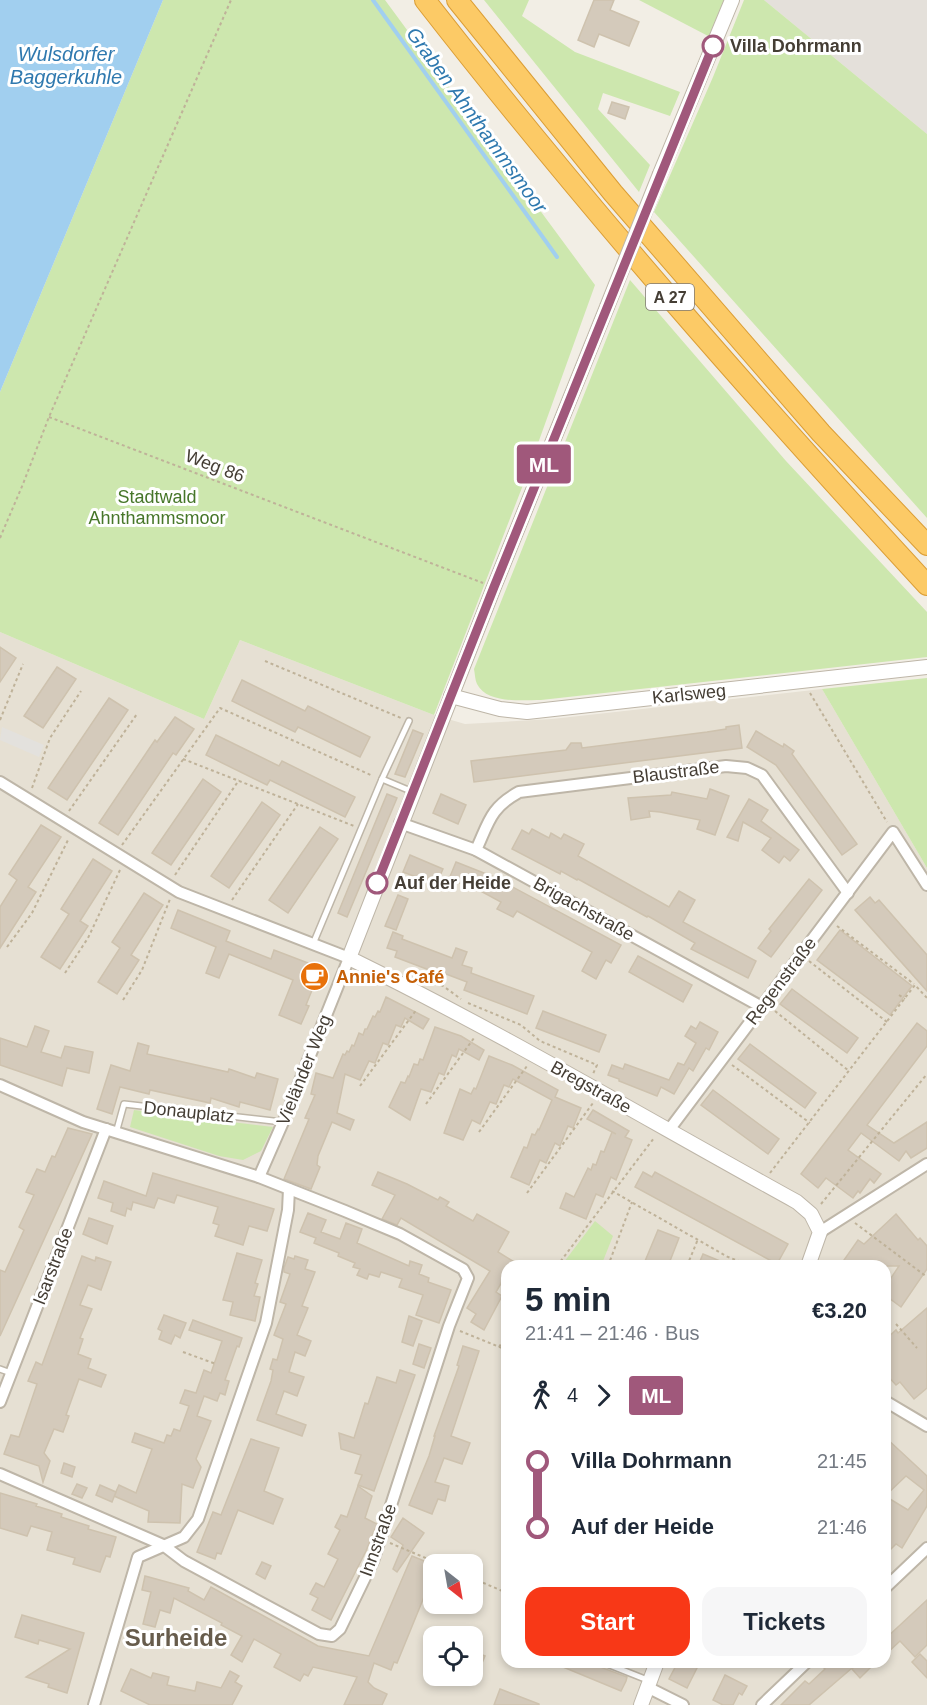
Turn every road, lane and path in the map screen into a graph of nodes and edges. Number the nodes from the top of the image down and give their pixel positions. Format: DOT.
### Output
graph roads {
  1 [pos="231,0"];
  2 [pos="425,0"];
  3 [pos="457,0"];
  4 [pos="732,0"];
  5 [pos="49,417"];
  6 [pos="0,538"];
  7 [pos="927,545"];
  8 [pos="927,585"];
  9 [pos="494,587"];
  10 [pos="265,661"];
  11 [pos="23,663"];
  12 [pos="927,667"];
  13 [pos="803,682"];
  14 [pos="81,691"];
  15 [pos="451,696"];
  16 [pos="137,714"];
  17 [pos="0,720"];
  18 [pos="409,721"];
  19 [pos="183,759"];
  20 [pos="382,779"];
  21 [pos="239,780"];
  22 [pos="0,782"];
  23 [pos="413,792"];
  24 [pos="28,800"];
  25 [pos="298,804"];
  26 [pos="62,820"];
  27 [pos="400,823"];
  28 [pos="74,828"];
  29 [pos="361,828"];
  30 [pos="893,832"];
  31 [pos="476,850"];
  32 [pos="121,856"];
  33 [pos="927,885"];
  34 [pos="171,887"];
  35 [pos="848,893"];
  36 [pos="225,910"];
  37 [pos="828,919"];
  38 [pos="313,944"];
  39 [pos="7,947"];
  40 [pos="801,954"];
  41 [pos="349,958"];
  42 [pos="65,973"];
  43 [pos="915,985"];
  44 [pos="898,995"];
  45 [pos="426,996"];
  46 [pos="905,999"];
  47 [pos="927,999"];
  48 [pos="123,1000"];
  49 [pos="763,1005"];
  50 [pos="887,1022"];
  51 [pos="482,1026"];
  52 [pos="535,1056"];
  53 [pos="723,1058"];
  54 [pos="849,1071"];
  55 [pos="927,1074"];
  56 [pos="0,1085"];
  57 [pos="360,1086"];
  58 [pos="601,1092"];
  59 [pos="426,1104"];
  60 [pos="284,1122"];
  61 [pos="810,1123"];
  62 [pos="666,1128"];
  63 [pos="111,1131"];
  64 [pos="479,1132"];
  65 [pos="927,1164"];
  66 [pos="259,1177"];
  67 [pos="763,1183"];
  68 [pos="290,1189"];
  69 [pos="612,1191"];
  70 [pos="527,1193"];
  71 [pos="632,1202"];
  72 [pos="811,1214"];
  73 [pos="845,1215"];
  74 [pos="820,1232"];
  75 [pos="698,1239"];
  76 [pos="562,1260"];
  77 [pos="610,1260"];
  78 [pos="689,1260"];
  79 [pos="736,1260"];
  80 [pos="810,1260"];
  81 [pos="927,1276"];
  82 [pos="896,1324"];
  83 [pos="449,1326"];
  84 [pos="501,1344"];
  85 [pos="499,1347"];
  86 [pos="917,1348"];
  87 [pos="183,1352"];
  88 [pos="216,1364"];
  89 [pos="0,1369"];
  90 [pos="11,1373"];
  91 [pos="0,1402"];
  92 [pos="891,1405"];
  93 [pos="927,1426"];
  94 [pos="0,1474"];
  95 [pos="380,1539"];
  96 [pos="163,1545"];
  97 [pos="927,1548"];
  98 [pos="423,1557"];
  99 [pos="891,1582"];
  100 [pos="483,1583"];
  101 [pos="501,1590"];
  102 [pos="615,1668"];
  103 [pos="655,1668"];
  104 [pos="801,1668"];
  105 [pos="649,1684"];
  106 [pos="94,1705"];
  107 [pos="641,1705"];
  108 [pos="683,1705"];
  109 [pos="762,1705"];
  1 -- 5 [label="path"];
  2 -- 8 [label="highway, A 27"];
  3 -- 7 [label="highway, A 27"];
  4 -- 9 [label="street, Vieländer Weg, bridge"];
  5 -- 6 [label="path"];
  5 -- 9 [label="path, Weg 86"];
  9 -- 15 [label="street, Vieländer Weg"];
  10 -- 18 [label="path"];
  11 -- 17 [label="path"];
  12 -- 13 [label="street, Karlsweg"];
  13 -- 15 [label="street, Karlsweg"];
  13 -- 30 [label="path"];
  14 -- 24 [label="path"];
  15 -- 23 [label="street, Vieländer Weg"];
  16 -- 26 [label="path"];
  18 -- 20 [label="lane"];
  19 -- 20 [label="path"];
  19 -- 21 [label="path"];
  19 -- 32 [label="path"];
  20 -- 23 [label="lane"];
  20 -- 29 [label="lane"];
  21 -- 25 [label="path"];
  21 -- 34 [label="path"];
  22 -- 24 [label="street"];
  23 -- 27 [label="street, Vieländer Weg"];
  24 -- 26 [label="street"];
  25 -- 29 [label="path"];
  25 -- 36 [label="path"];
  26 -- 28 [label="street"];
  27 -- 31 [label="street, Brigachstraße"];
  27 -- 41 [label="street, Vieländer Weg"];
  28 -- 32 [label="street"];
  28 -- 39 [label="path"];
  29 -- 38 [label="lane"];
  30 -- 33 [label="street"];
  30 -- 35 [label="street, Regenstraße"];
  31 -- 35 [label="street, Blaustraße"];
  31 -- 49 [label="street, Brigachstraße"];
  32 -- 34 [label="street"];
  32 -- 42 [label="path"];
  34 -- 36 [label="street"];
  34 -- 48 [label="path"];
  35 -- 37 [label="street, Regenstraße"];
  36 -- 38 [label="street"];
  37 -- 40 [label="street, Regenstraße"];
  37 -- 43 [label="path"];
  38 -- 41 [label="street"];
  40 -- 49 [label="street, Regenstraße"];
  40 -- 50 [label="path"];
  41 -- 45 [label="street, Bregstraße"];
  41 -- 60 [label="street, Vieländer Weg"];
  43 -- 46 [label="path"];
  43 -- 47 [label="path"];
  44 -- 46 [label="path"];
  45 -- 51 [label="street, Bregstraße"];
  45 -- 57 [label="path"];
  46 -- 50 [label="path"];
  49 -- 53 [label="street, Regenstraße"];
  49 -- 54 [label="path"];
  50 -- 54 [label="path"];
  51 -- 52 [label="street, Bregstraße"];
  51 -- 59 [label="path"];
  52 -- 58 [label="street, Bregstraße"];
  52 -- 64 [label="path"];
  53 -- 61 [label="path"];
  53 -- 62 [label="street, Regenstraße"];
  54 -- 61 [label="path"];
  55 -- 72 [label="path"];
  56 -- 63 [label="street"];
  58 -- 62 [label="street, Bregstraße"];
  58 -- 70 [label="path"];
  60 -- 63 [label="lane, Donauplatz"];
  60 -- 66 [label="street, Vieländer Weg"];
  61 -- 67 [label="path"];
  62 -- 67 [label="street, Bregstraße"];
  62 -- 69 [label="path"];
  63 -- 66 [label="street, Donauplatz"];
  63 -- 90 [label="street, Isarstraße"];
  65 -- 73 [label="street"];
  66 -- 68 [label="street"];
  67 -- 72 [label="street, Bregstraße"];
  68 -- 83 [label="street, Innstraße"];
  68 -- 96 [label="street"];
  69 -- 71 [label="path"];
  69 -- 76 [label="path"];
  71 -- 75 [label="path"];
  71 -- 77 [label="path"];
  72 -- 74 [label="street, Bregstraße"];
  73 -- 74 [label="street"];
  73 -- 81 [label="path"];
  74 -- 80 [label="street"];
  75 -- 78 [label="path"];
  75 -- 79 [label="path"];
  82 -- 86 [label="path"];
  83 -- 85 [label="path"];
  83 -- 95 [label="street, Innstraße"];
  84 -- 85 [label="path"];
  87 -- 88 [label="path"];
  89 -- 90 [label="lane"];
  90 -- 91 [label="street, Isarstraße"];
  92 -- 93 [label="street"];
  94 -- 96 [label="street, Innstraße"];
  95 -- 96 [label="street, Innstraße"];
  95 -- 98 [label="path"];
  96 -- 106 [label="street"];
  97 -- 99 [label="street"];
  100 -- 101 [label="path"];
  102 -- 105 [label="lane"];
  103 -- 105 [label="street"];
  104 -- 109 [label="street"];
  105 -- 107 [label="street"];
  105 -- 108 [label="street"];
}
